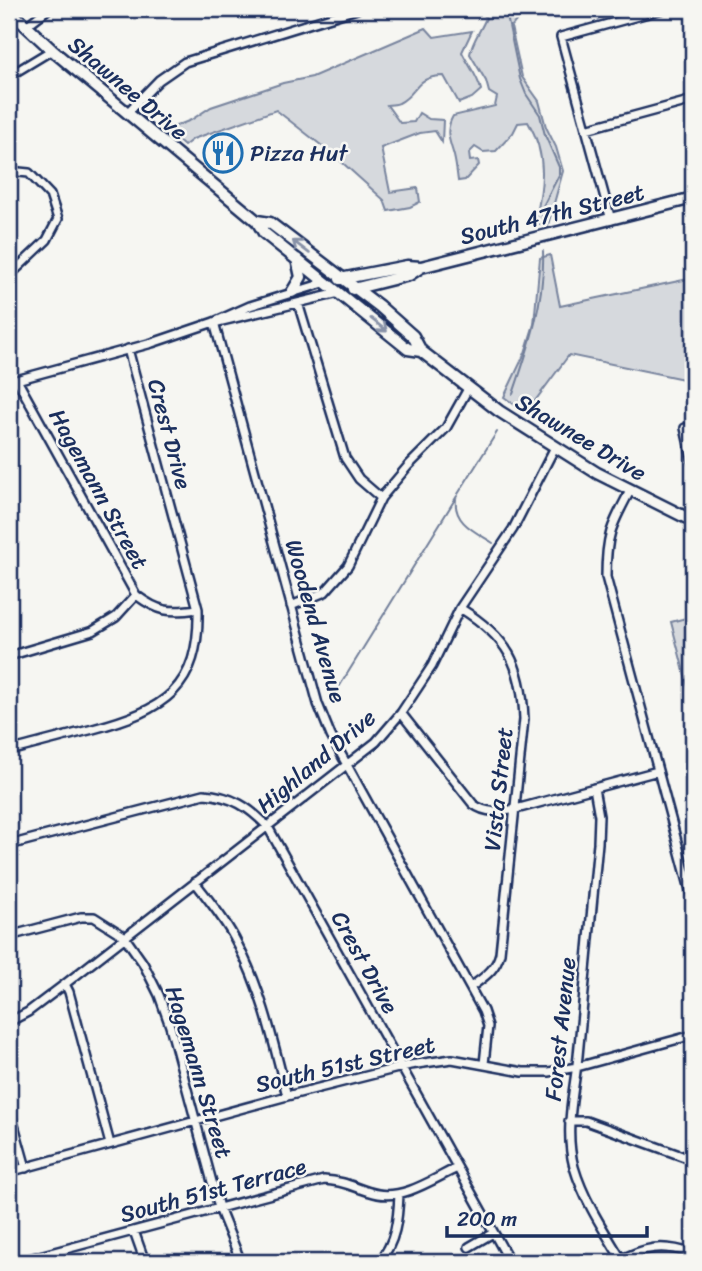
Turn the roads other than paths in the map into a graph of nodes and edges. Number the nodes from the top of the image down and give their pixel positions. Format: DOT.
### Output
graph roads {
  1 [pos="48,9"];
  2 [pos="356,9"];
  3 [pos="663,9"];
  4 [pos="9,10"];
  5 [pos="26,26"];
  6 [pos="52,50"];
  7 [pos="9,76"];
  8 [pos="693,100"];
  9 [pos="127,113"];
  10 [pos="586,129"];
  11 [pos="9,171"];
  12 [pos="693,198"];
  13 [pos="611,220"];
  14 [pos="257,221"];
  15 [pos="297,258"];
  16 [pos="421,267"];
  17 [pos="9,276"];
  18 [pos="344,278"];
  19 [pos="385,280"];
  20 [pos="327,282"];
  21 [pos="357,288"];
  22 [pos="292,292"];
  23 [pos="340,293"];
  24 [pos="298,303"];
  25 [pos="379,306"];
  26 [pos="214,322"];
  27 [pos="128,349"];
  28 [pos="421,351"];
  29 [pos="13,381"];
  30 [pos="469,387"];
  31 [pos="685,428"];
  32 [pos="555,447"];
  33 [pos="693,463"];
  34 [pos="630,491"];
  35 [pos="381,498"];
  36 [pos="693,521"];
  37 [pos="136,594"];
  38 [pos="290,606"];
  39 [pos="460,608"];
  40 [pos="198,609"];
  41 [pos="9,656"];
  42 [pos="401,713"];
  43 [pos="9,751"];
  44 [pos="347,766"];
  45 [pos="658,771"];
  46 [pos="594,788"];
  47 [pos="516,808"];
  48 [pos="268,827"];
  49 [pos="9,845"];
  50 [pos="195,882"];
  51 [pos="693,901"];
  52 [pos="9,936"];
  53 [pos="124,936"];
  54 [pos="65,984"];
  55 [pos="471,987"];
  56 [pos="9,1022"];
  57 [pos="693,1035"];
  58 [pos="484,1064"];
  59 [pos="401,1067"];
  60 [pos="577,1067"];
  61 [pos="287,1096"];
  62 [pos="9,1107"];
  63 [pos="195,1121"];
  64 [pos="569,1121"];
  65 [pos="110,1144"];
  66 [pos="693,1160"];
  67 [pos="26,1168"];
  68 [pos="457,1168"];
  69 [pos="9,1172"];
  70 [pos="399,1194"];
  71 [pos="219,1208"];
  72 [pos="134,1231"];
  73 [pos="494,1233"];
  74 [pos="469,1247"];
  75 [pos="693,1254"];
  76 [pos="48,1258"];
  77 [pos="620,1261"];
  78 [pos="17,1262"];
  79 [pos="145,1262"];
  80 [pos="241,1262"];
  81 [pos="379,1262"];
  82 [pos="510,1262"];
  1 -- 5 [label="street"];
  2 -- 9 [label="street"];
  3 -- 10 [label="street"];
  4 -- 5 [label="main road, Shawnee Drive"];
  5 -- 6 [label="main road, Shawnee Drive"];
  6 -- 7 [label="street"];
  6 -- 9 [label="main road, Shawnee Drive"];
  8 -- 10 [label="street"];
  9 -- 14 [label="main road, Shawnee Drive"];
  10 -- 13 [label="street"];
  11 -- 17 [label="street"];
  12 -- 13 [label="main road, South 47th Street"];
  13 -- 16 [label="main road, South 47th Street"];
  14 -- 15 [label="main road, Shawnee Drive"];
  18 -- 14 [label="main road, Shawnee Drive, one-way"];
  15 -- 20 [label="main road, Shawnee Drive"];
  15 -- 22 [label="main road"];
  16 -- 18 [label="main road, South 47th Street"];
  16 -- 19 [label="main road, South 47th Street"];
  18 -- 20 [label="main road, South 47th Street"];
  18 -- 21 [label="main road, Shawnee Drive"];
  19 -- 21 [label="main road, South 47th Street"];
  19 -- 25 [label="main road"];
  20 -- 22 [label="street, South 47th Street"];
  20 -- 23 [label="main road, Shawnee Drive"];
  21 -- 23 [label="main road, South 47th Street"];
  21 -- 25 [label="main road, Shawnee Drive"];
  22 -- 26 [label="street, South 47th Street"];
  23 -- 24 [label="street, South 47th Street"];
  23 -- 28 [label="main road, Shawnee Drive, one-way"];
  24 -- 26 [label="street, South 47th Street"];
  24 -- 35 [label="street"];
  25 -- 28 [label="main road, Shawnee Drive"];
  26 -- 27 [label="street, South 47th Street"];
  26 -- 38 [label="street, Woodend Avenue"];
  27 -- 29 [label="street, South 47th Street"];
  27 -- 40 [label="street, Crest Drive"];
  28 -- 30 [label="main road, Shawnee Drive"];
  29 -- 37 [label="street, Hagemann Street"];
  30 -- 32 [label="main road, Shawnee Drive"];
  30 -- 35 [label="street"];
  31 -- 33 [label="street"];
  32 -- 34 [label="main road, Shawnee Drive"];
  32 -- 39 [label="street, Highland Drive"];
  34 -- 36 [label="main road, Shawnee Drive"];
  34 -- 45 [label="street"];
  35 -- 38 [label="street"];
  37 -- 40 [label="street, Hagemann Street"];
  37 -- 41 [label="street"];
  38 -- 44 [label="street, Woodend Avenue"];
  39 -- 42 [label="street, Highland Drive"];
  39 -- 47 [label="street, Vista Street"];
  40 -- 43 [label="street, Crest Drive"];
  42 -- 44 [label="street, Highland Drive"];
  42 -- 47 [label="street"];
  44 -- 48 [label="street, Highland Drive"];
  44 -- 55 [label="street, Woodend Avenue"];
  45 -- 46 [label="street"];
  45 -- 51 [label="street"];
  46 -- 47 [label="street"];
  46 -- 60 [label="street, Forest Avenue"];
  47 -- 55 [label="street, Vista Street"];
  48 -- 49 [label="street, Crest Drive"];
  48 -- 50 [label="street, Highland Drive"];
  48 -- 59 [label="street, Crest Drive"];
  50 -- 53 [label="street, Highland Drive"];
  50 -- 61 [label="street"];
  52 -- 53 [label="street"];
  53 -- 54 [label="street, Highland Drive"];
  53 -- 63 [label="street, Hagemann Street"];
  54 -- 56 [label="street, Highland Drive"];
  54 -- 65 [label="street"];
  55 -- 58 [label="street, Woodend Avenue"];
  57 -- 60 [label="street, South 51st Street"];
  58 -- 59 [label="street, South 51st Street"];
  58 -- 60 [label="street, South 51st Street"];
  59 -- 61 [label="street, South 51st Street"];
  59 -- 68 [label="street, Crest Drive"];
  60 -- 64 [label="street, Forest Avenue"];
  61 -- 63 [label="street, South 51st Street"];
  62 -- 67 [label="street"];
  63 -- 65 [label="street, South 51st Street"];
  63 -- 71 [label="street, Hagemann Street"];
  64 -- 66 [label="street"];
  64 -- 77 [label="street, Forest Avenue"];
  65 -- 67 [label="street, South 51st Street"];
  67 -- 69 [label="street, South 51st Street"];
  68 -- 70 [label="street"];
  68 -- 73 [label="street, Crest Drive"];
  70 -- 71 [label="street, South 51st Terrace"];
  70 -- 81 [label="street"];
  71 -- 72 [label="street, South 51st Terrace"];
  71 -- 80 [label="street, Hagemann Street"];
  72 -- 76 [label="street, South 51st Terrace"];
  72 -- 79 [label="street"];
  73 -- 74 [label="street"];
  73 -- 82 [label="street, Crest Drive"];
  75 -- 77 [label="street"];
  76 -- 78 [label="street, South 51st Terrace"];
}
